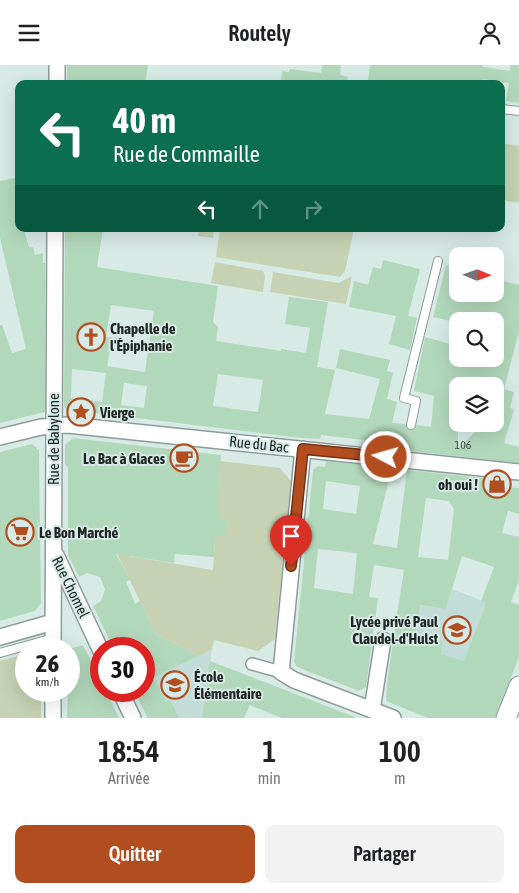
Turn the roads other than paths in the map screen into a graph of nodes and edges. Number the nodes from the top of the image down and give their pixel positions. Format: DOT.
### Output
graph roads {
  1 [pos="58,65"];
  2 [pos="57,80"];
  3 [pos="505,109"];
  4 [pos="519,111"];
  5 [pos="54,232"];
  6 [pos="438,261"];
  7 [pos="54,425"];
  8 [pos="411,425"];
  9 [pos="0,437"];
  10 [pos="303,449"];
  11 [pos="519,472"];
  12 [pos="53,550"];
  13 [pos="53,636"];
  14 [pos="0,637"];
  15 [pos="94,637"];
  16 [pos="383,640"];
  17 [pos="0,653"];
  18 [pos="252,664"];
  19 [pos="280,672"];
  20 [pos="519,685"];
  21 [pos="53,702"];
  22 [pos="125,702"];
  23 [pos="372,710"];
  24 [pos="53,718"];
  25 [pos="133,718"];
  26 [pos="393,718"];
  27 [pos="506,718"];
  1 -- 2 [label="street"];
  3 -- 4 [label="lane"];
  5 -- 7 [label="street, Rue de Babylone"];
  6 -- 8 [label="lane"];
  7 -- 9 [label="street, Rue du Bac"];
  7 -- 10 [label="street, Rue du Bac"];
  7 -- 12 [label="street, Rue de Babylone"];
  10 -- 11 [label="street, Rue du Bac"];
  10 -- 19 [label="street"];
  12 -- 13 [label="street, Rue de Babylone"];
  12 -- 15 [label="street, Rue Chomel"];
  13 -- 14 [label="street"];
  13 -- 17 [label="lane"];
  16 -- 23 [label="street"];
  18 -- 19 [label="street"];
  19 -- 23 [label="street"];
  20 -- 27 [label="street"];
  21 -- 24 [label="street"];
  22 -- 25 [label="street"];
  23 -- 26 [label="street"];
}
